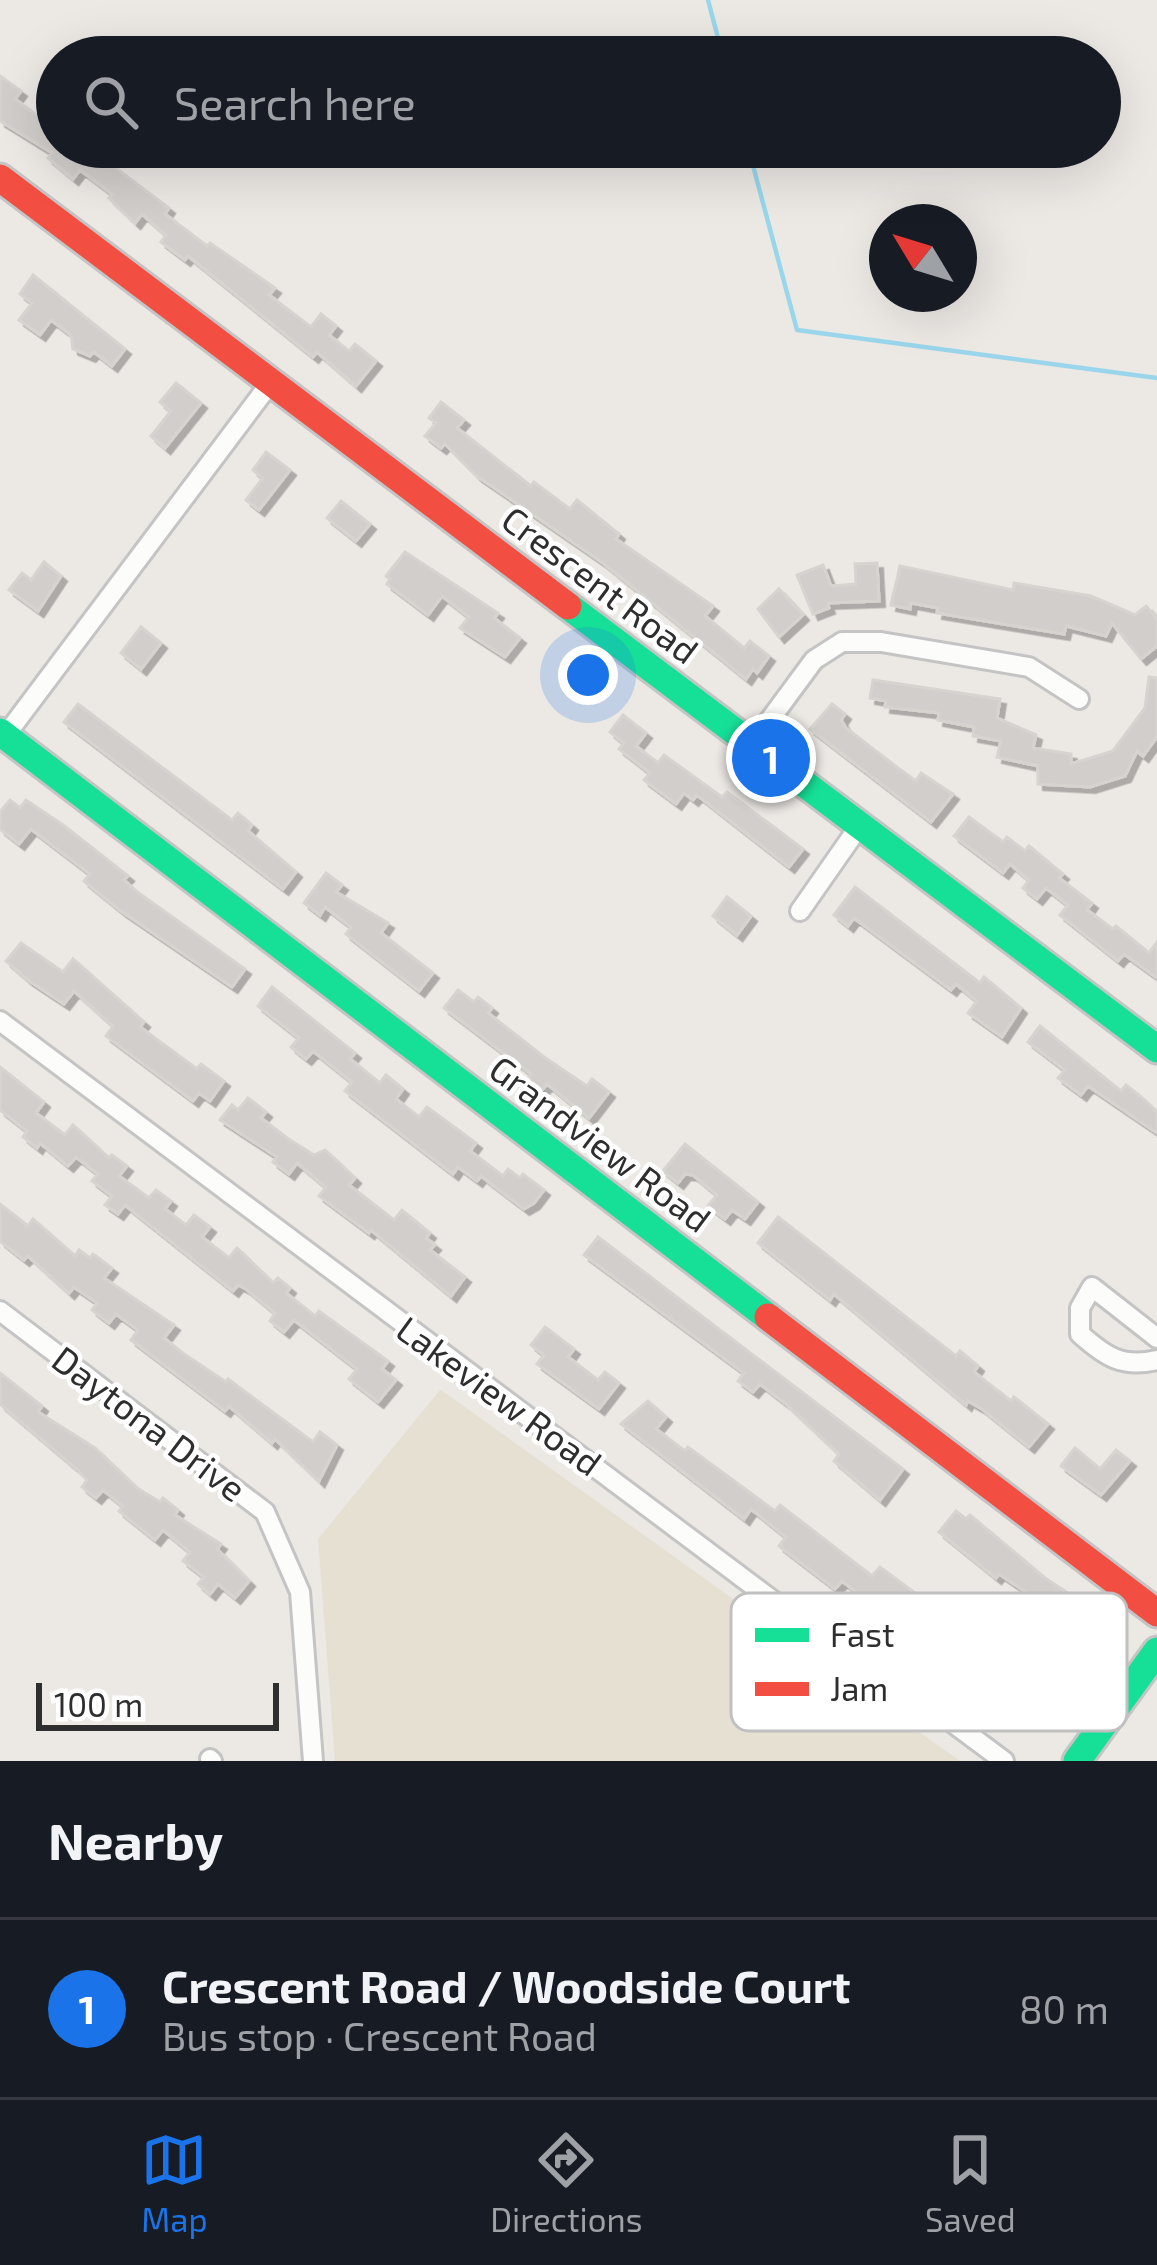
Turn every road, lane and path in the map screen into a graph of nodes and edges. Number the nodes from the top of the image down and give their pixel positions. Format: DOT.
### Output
graph roads {
  1 [pos="0,178"];
  2 [pos="271,382"];
  3 [pos="1079,699"];
  4 [pos="3,734"];
  5 [pos="752,744"];
  6 [pos="860,826"];
  7 [pos="800,911"];
  8 [pos="0,1021"];
  9 [pos="1157,1049"];
  10 [pos="0,1311"];
  11 [pos="1157,1338"];
  12 [pos="1157,1360"];
  13 [pos="763,1593"];
  14 [pos="1157,1613"];
  15 [pos="1157,1651"];
  16 [pos="1127,1692"];
  17 [pos="964,1731"];
  18 [pos="1098,1731"];
  19 [pos="314,1761"];
  20 [pos="1004,1761"];
  21 [pos="1076,1761"];
  1 -- 2 [label="street, Crescent Road"];
  2 -- 4 [label="street"];
  2 -- 5 [label="street, Crescent Road"];
  3 -- 5 [label="street"];
  4 -- 14 [label="street, Grandview Road"];
  5 -- 6 [label="street, Crescent Road"];
  6 -- 7 [label="street"];
  6 -- 9 [label="street, Crescent Road"];
  8 -- 13 [label="street, Lakeview Road"];
  10 -- 19 [label="street, Daytona Drive"];
  11 -- 12 [label="street"];
  15 -- 16 [label="street"];
  17 -- 20 [label="street, Lakeview Road"];
  18 -- 21 [label="street"];
}
